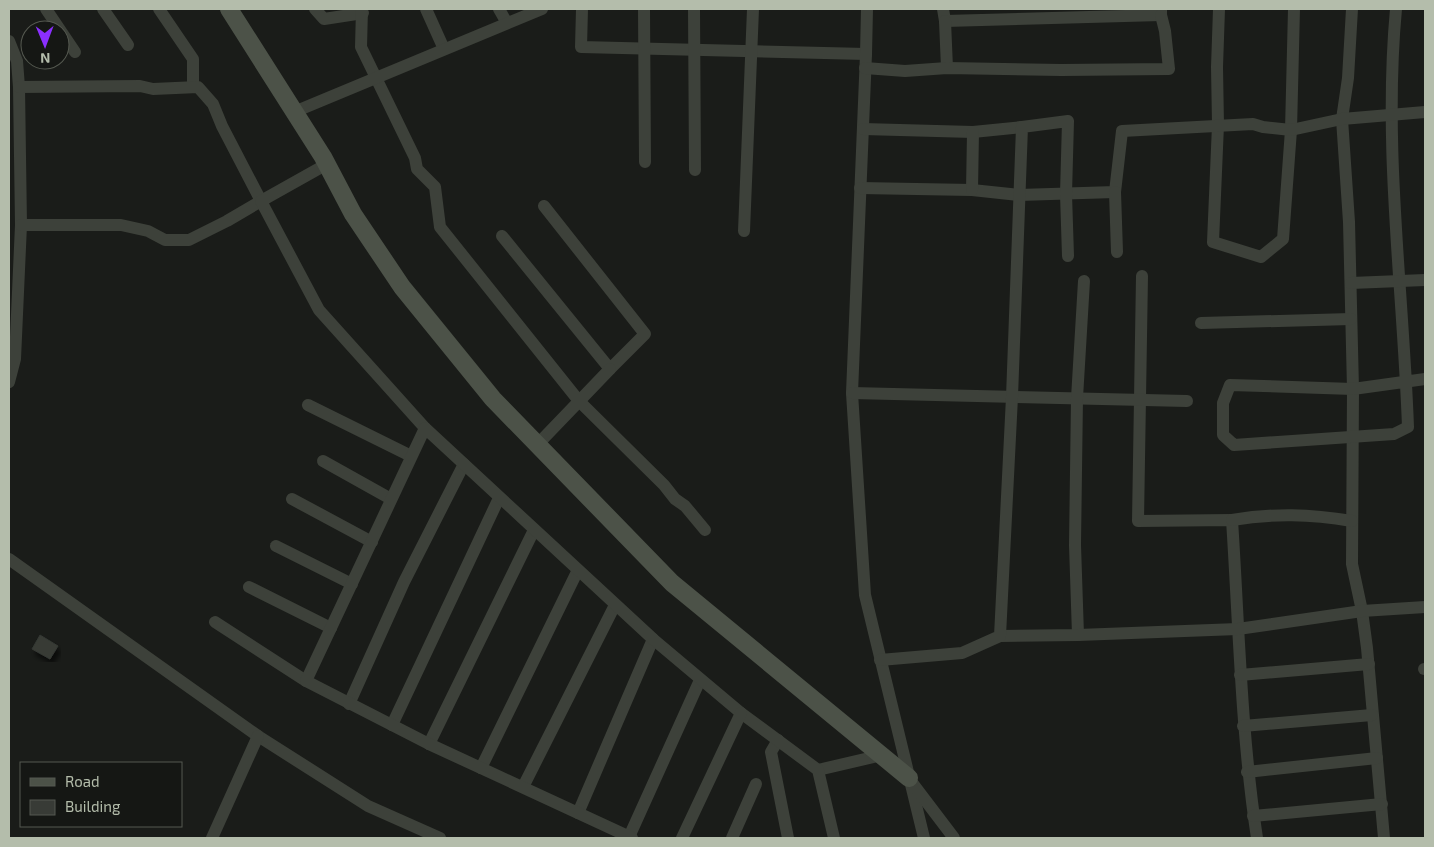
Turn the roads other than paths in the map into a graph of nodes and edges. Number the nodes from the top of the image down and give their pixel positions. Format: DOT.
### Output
graph roads {
  1 [pos="46,9"];
  2 [pos="102,9"];
  3 [pos="159,9"];
  4 [pos="229,9"];
  5 [pos="315,9"];
  6 [pos="426,9"];
  7 [pos="499,9"];
  8 [pos="542,9"];
  9 [pos="582,9"];
  10 [pos="644,9"];
  11 [pos="694,9"];
  12 [pos="753,9"];
  13 [pos="867,9"];
  14 [pos="1219,9"];
  15 [pos="1294,9"];
  16 [pos="1352,9"];
  17 [pos="1396,9"];
  18 [pos="362,11"];
  19 [pos="1161,12"];
  20 [pos="944,15"];
  21 [pos="507,23"];
  22 [pos="9,41"];
  23 [pos="128,45"];
  24 [pos="644,48"];
  25 [pos="444,49"];
  26 [pos="694,50"];
  27 [pos="751,51"];
  28 [pos="75,52"];
  29 [pos="866,54"];
  30 [pos="865,68"];
  31 [pos="948,68"];
  32 [pos="375,78"];
  33 [pos="19,87"];
  34 [pos="194,87"];
  35 [pos="294,112"];
  36 [pos="1425,112"];
  37 [pos="1390,115"];
  38 [pos="1342,119"];
  39 [pos="1218,125"];
  40 [pos="1022,127"];
  41 [pos="862,128"];
  42 [pos="1290,130"];
  43 [pos="973,132"];
  44 [pos="645,162"];
  45 [pos="327,164"];
  46 [pos="695,170"];
  47 [pos="860,188"];
  48 [pos="972,190"];
  49 [pos="1115,192"];
  50 [pos="1066,194"];
  51 [pos="1020,195"];
  52 [pos="261,201"];
  53 [pos="544,206"];
  54 [pos="21,225"];
  55 [pos="744,231"];
  56 [pos="502,236"];
  57 [pos="1117,252"];
  58 [pos="1068,256"];
  59 [pos="1142,276"];
  60 [pos="1425,280"];
  61 [pos="1084,281"];
  62 [pos="1399,281"];
  63 [pos="1351,283"];
  64 [pos="1351,319"];
  65 [pos="1201,323"];
  66 [pos="610,369"];
  67 [pos="1425,379"];
  68 [pos="1406,381"];
  69 [pos="9,382"];
  70 [pos="1354,389"];
  71 [pos="852,393"];
  72 [pos="1012,397"];
  73 [pos="1077,398"];
  74 [pos="1141,400"];
  75 [pos="579,401"];
  76 [pos="1187,401"];
  77 [pos="308,405"];
  78 [pos="424,428"];
  79 [pos="1353,437"];
  80 [pos="537,445"];
  81 [pos="411,456"];
  82 [pos="323,461"];
  83 [pos="464,464"];
  84 [pos="499,498"];
  85 [pos="292,499"];
  86 [pos="391,499"];
  87 [pos="1232,520"];
  88 [pos="1352,521"];
  89 [pos="534,530"];
  90 [pos="705,530"];
  91 [pos="372,542"];
  92 [pos="276,546"];
  93 [pos="9,560"];
  94 [pos="578,570"];
  95 [pos="352,584"];
  96 [pos="249,587"];
  97 [pos="615,605"];
  98 [pos="1425,607"];
  99 [pos="1362,611"];
  100 [pos="215,622"];
  101 [pos="332,628"];
  102 [pos="1238,629"];
  103 [pos="1078,635"];
  104 [pos="1000,636"];
  105 [pos="653,639"];
  106 [pos="880,660"];
  107 [pos="1369,664"];
  108 [pos="1240,675"];
  109 [pos="306,680"];
  110 [pos="700,680"];
  111 [pos="350,704"];
  112 [pos="741,713"];
  113 [pos="1372,715"];
  114 [pos="392,725"];
  115 [pos="1243,726"];
  116 [pos="258,736"];
  117 [pos="778,740"];
  118 [pos="429,744"];
  119 [pos="882,756"];
  120 [pos="1377,758"];
  121 [pos="481,768"];
  122 [pos="818,770"];
  123 [pos="1247,772"];
  124 [pos="909,778"];
  125 [pos="756,784"];
  126 [pos="523,788"];
  127 [pos="1382,804"];
  128 [pos="578,813"];
  129 [pos="1253,816"];
  130 [pos="212,838"];
  131 [pos="440,838"];
  132 [pos="630,838"];
  133 [pos="682,838"];
  134 [pos="732,838"];
  135 [pos="788,838"];
  136 [pos="834,838"];
  137 [pos="924,838"];
  138 [pos="954,838"];
  139 [pos="1257,838"];
  140 [pos="1384,838"];
  1 -- 28 [label="street"];
  2 -- 23 [label="street"];
  3 -- 34 [label="street"];
  4 -- 35 [label="street"];
  5 -- 18 [label="street"];
  6 -- 25 [label="street"];
  7 -- 21 [label="street"];
  8 -- 21 [label="street"];
  9 -- 24 [label="street"];
  10 -- 24 [label="street"];
  11 -- 26 [label="street"];
  12 -- 27 [label="street"];
  13 -- 29 [label="street"];
  14 -- 39 [label="street"];
  15 -- 42 [label="street"];
  16 -- 38 [label="street"];
  17 -- 37 [label="street"];
  18 -- 32 [label="street"];
  19 -- 20 [label="street"];
  19 -- 31 [label="street"];
  20 -- 31 [label="street"];
  21 -- 25 [label="street"];
  22 -- 33 [label="street"];
  24 -- 26 [label="street"];
  24 -- 44 [label="street"];
  25 -- 32 [label="street"];
  26 -- 27 [label="street"];
  26 -- 46 [label="street"];
  27 -- 29 [label="street"];
  27 -- 55 [label="street"];
  29 -- 30 [label="street"];
  30 -- 31 [label="street"];
  30 -- 41 [label="street"];
  32 -- 35 [label="street"];
  32 -- 75 [label="street"];
  33 -- 34 [label="street"];
  33 -- 54 [label="street"];
  34 -- 52 [label="street"];
  35 -- 45 [label="street"];
  36 -- 37 [label="street"];
  37 -- 38 [label="street"];
  37 -- 62 [label="street"];
  38 -- 42 [label="street"];
  38 -- 63 [label="street"];
  39 -- 42 [label="street"];
  39 -- 42 [label="street"];
  39 -- 49 [label="street"];
  40 -- 43 [label="street"];
  40 -- 50 [label="street"];
  40 -- 51 [label="street"];
  41 -- 43 [label="street"];
  41 -- 47 [label="street"];
  43 -- 48 [label="street"];
  45 -- 52 [label="street"];
  45 -- 80 [label="street"];
  47 -- 48 [label="street"];
  47 -- 71 [label="street"];
  48 -- 51 [label="street"];
  49 -- 50 [label="street"];
  49 -- 57 [label="street"];
  50 -- 51 [label="street"];
  50 -- 58 [label="street"];
  51 -- 72 [label="street"];
  52 -- 54 [label="street"];
  52 -- 78 [label="street"];
  53 -- 66 [label="street"];
  54 -- 69 [label="street"];
  56 -- 66 [label="street"];
  59 -- 74 [label="street"];
  60 -- 62 [label="street"];
  61 -- 73 [label="street"];
  62 -- 63 [label="street"];
  62 -- 68 [label="street"];
  63 -- 64 [label="street"];
  64 -- 65 [label="street"];
  64 -- 70 [label="street"];
  66 -- 75 [label="street"];
  67 -- 68 [label="street"];
  68 -- 70 [label="street"];
  68 -- 79 [label="street"];
  70 -- 79 [label="street"];
  70 -- 79 [label="street"];
  71 -- 72 [label="street"];
  71 -- 106 [label="street"];
  72 -- 73 [label="street"];
  72 -- 104 [label="street"];
  73 -- 74 [label="street"];
  73 -- 103 [label="street"];
  74 -- 76 [label="street"];
  74 -- 87 [label="street"];
  75 -- 80 [label="street"];
  75 -- 90 [label="street"];
  77 -- 81 [label="street"];
  78 -- 81 [label="street"];
  78 -- 83 [label="street"];
  79 -- 88 [label="street"];
  80 -- 119 [label="street"];
  81 -- 86 [label="street"];
  82 -- 86 [label="street"];
  83 -- 84 [label="street"];
  83 -- 111 [label="street"];
  84 -- 89 [label="street"];
  84 -- 114 [label="street"];
  85 -- 91 [label="street"];
  86 -- 91 [label="street"];
  87 -- 88 [label="street"];
  87 -- 102 [label="street"];
  88 -- 99 [label="street"];
  89 -- 94 [label="street"];
  89 -- 118 [label="street"];
  91 -- 95 [label="street"];
  92 -- 95 [label="street"];
  93 -- 116 [label="street"];
  94 -- 97 [label="street"];
  94 -- 121 [label="street"];
  95 -- 101 [label="street"];
  96 -- 101 [label="street"];
  97 -- 105 [label="street"];
  97 -- 126 [label="street"];
  98 -- 99 [label="street"];
  99 -- 102 [label="street"];
  99 -- 107 [label="street"];
  100 -- 109 [label="street"];
  101 -- 109 [label="street"];
  102 -- 103 [label="street"];
  102 -- 108 [label="street"];
  103 -- 104 [label="street"];
  104 -- 106 [label="street"];
  105 -- 110 [label="street"];
  105 -- 128 [label="street"];
  106 -- 124 [label="street"];
  107 -- 108 [label="street"];
  107 -- 113 [label="street"];
  108 -- 115 [label="street"];
  109 -- 111 [label="street"];
  110 -- 112 [label="street"];
  110 -- 132 [label="street"];
  111 -- 114 [label="street"];
  112 -- 117 [label="street"];
  112 -- 133 [label="street"];
  113 -- 115 [label="street"];
  113 -- 120 [label="street"];
  114 -- 118 [label="street"];
  115 -- 123 [label="street"];
  116 -- 130 [label="street"];
  116 -- 131 [label="street"];
  117 -- 122 [label="street"];
  117 -- 135 [label="street"];
  118 -- 121 [label="street"];
  119 -- 122 [label="street"];
  119 -- 124 [label="street"];
  120 -- 123 [label="street"];
  120 -- 127 [label="street"];
  121 -- 126 [label="street"];
  122 -- 136 [label="street"];
  123 -- 129 [label="street"];
  124 -- 137 [label="street"];
  124 -- 138 [label="street"];
  125 -- 134 [label="street"];
  126 -- 128 [label="street"];
  127 -- 129 [label="street"];
  127 -- 140 [label="street"];
  128 -- 132 [label="street"];
  129 -- 139 [label="street"];
}
